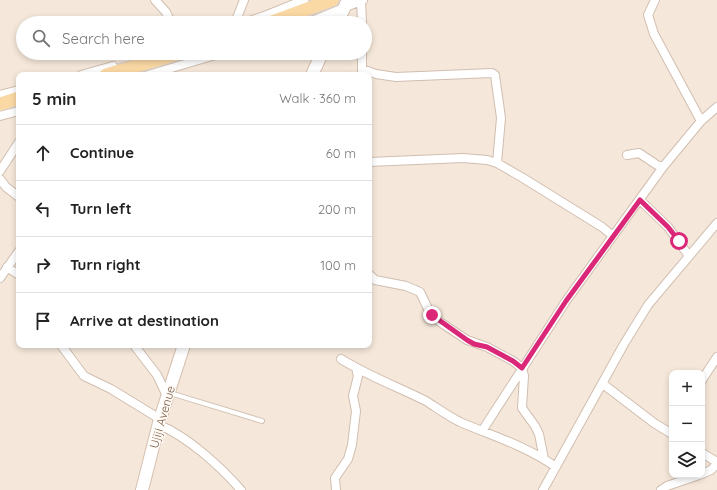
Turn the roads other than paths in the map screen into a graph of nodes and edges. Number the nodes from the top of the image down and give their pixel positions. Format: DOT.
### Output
graph roads {
  1 [pos="156,0"];
  2 [pos="244,0"];
  3 [pos="304,0"];
  4 [pos="332,0"];
  5 [pos="362,0"];
  6 [pos="654,0"];
  7 [pos="291,2"];
  8 [pos="346,4"];
  9 [pos="168,16"];
  10 [pos="238,16"];
  11 [pos="264,16"];
  12 [pos="288,16"];
  13 [pos="321,16"];
  14 [pos="340,16"];
  15 [pos="362,16"];
  16 [pos="134,60"];
  17 [pos="156,60"];
  18 [pos="198,60"];
  19 [pos="319,60"];
  20 [pos="362,60"];
  21 [pos="92,72"];
  22 [pos="116,72"];
  23 [pos="158,72"];
  24 [pos="313,72"];
  25 [pos="362,72"];
  26 [pos="372,73"];
  27 [pos="0,86"];
  28 [pos="16,91"];
  29 [pos="2,98"];
  30 [pos="16,98"];
  31 [pos="717,107"];
  32 [pos="16,112"];
  33 [pos="0,116"];
  34 [pos="701,121"];
  35 [pos="16,147"];
  36 [pos="627,155"];
  37 [pos="372,162"];
  38 [pos="497,163"];
  39 [pos="663,167"];
  40 [pos="0,171"];
  41 [pos="0,179"];
  42 [pos="16,195"];
  43 [pos="640,200"];
  44 [pos="717,223"];
  45 [pos="613,236"];
  46 [pos="16,255"];
  47 [pos="689,256"];
  48 [pos="8,267"];
  49 [pos="16,273"];
  50 [pos="372,277"];
  51 [pos="0,278"];
  52 [pos="63,348"];
  53 [pos="136,348"];
  54 [pos="183,348"];
  55 [pos="717,357"];
  56 [pos="341,359"];
  57 [pos="356,368"];
  58 [pos="522,368"];
  59 [pos="705,375"];
  60 [pos="603,384"];
  61 [pos="168,395"];
  62 [pos="262,421"];
  63 [pos="160,422"];
  64 [pos="482,431"];
  65 [pos="669,431"];
  66 [pos="705,455"];
  67 [pos="544,459"];
  68 [pos="717,463"];
  69 [pos="556,467"];
  70 [pos="705,473"];
  71 [pos="690,478"];
  72 [pos="142,490"];
  73 [pos="241,490"];
  74 [pos="336,490"];
  75 [pos="542,490"];
  76 [pos="661,490"];
  1 -- 9 [label="street"];
  2 -- 10 [label="street"];
  3 -- 7 [label="street"];
  4 -- 12 [label="main road"];
  5 -- 8 [label="street"];
  5 -- 15 [label="street"];
  6 -- 34 [label="street"];
  7 -- 11 [label="street"];
  8 -- 13 [label="street"];
  8 -- 14 [label="main road"];
  16 -- 21 [label="street"];
  17 -- 22 [label="main road"];
  18 -- 23 [label="street"];
  19 -- 24 [label="main road"];
  20 -- 25 [label="street"];
  26 -- 38 [label="street"];
  27 -- 29 [label="street"];
  28 -- 29 [label="street"];
  29 -- 30 [label="main road"];
  31 -- 34 [label="street"];
  32 -- 33 [label="street"];
  34 -- 39 [label="street"];
  35 -- 40 [label="street"];
  36 -- 39 [label="street"];
  37 -- 38 [label="street"];
  38 -- 45 [label="street"];
  39 -- 43 [label="street"];
  41 -- 42 [label="street"];
  43 -- 45 [label="street"];
  43 -- 47 [label="street"];
  44 -- 47 [label="street"];
  45 -- 58 [label="street"];
  46 -- 48 [label="street"];
  47 -- 60 [label="street"];
  48 -- 49 [label="street"];
  48 -- 51 [label="street"];
  50 -- 58 [label="street"];
  52 -- 63 [label="street"];
  53 -- 61 [label="street"];
  54 -- 61 [label="main road, Ujiji Avenue"];
  55 -- 59 [label="street"];
  56 -- 57 [label="street"];
  57 -- 64 [label="street"];
  57 -- 74 [label="street"];
  58 -- 64 [label="street"];
  58 -- 67 [label="street"];
  60 -- 65 [label="street"];
  60 -- 69 [label="street"];
  61 -- 62 [label="lane"];
  61 -- 63 [label="main road, Ujiji Avenue"];
  63 -- 72 [label="main road, Ujiji Avenue"];
  63 -- 73 [label="street"];
  64 -- 67 [label="street"];
  66 -- 68 [label="street"];
  67 -- 69 [label="street"];
  68 -- 70 [label="street"];
  69 -- 75 [label="street"];
  71 -- 76 [label="street"];
}
